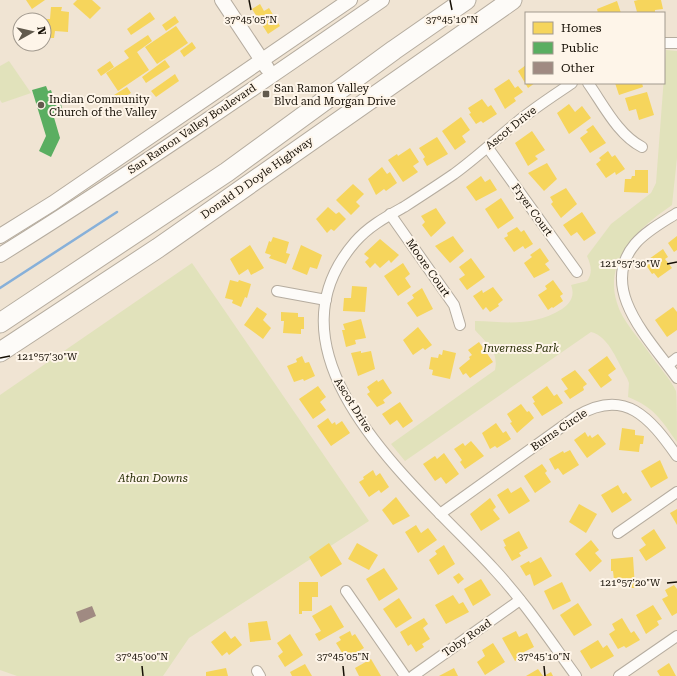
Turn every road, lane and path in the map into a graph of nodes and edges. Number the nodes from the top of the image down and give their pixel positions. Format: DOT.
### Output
graph roads {
  1 [pos="222,0"];
  2 [pos="350,0"];
  3 [pos="382,0"];
  4 [pos="466,0"];
  5 [pos="512,0"];
  6 [pos="665,43"];
  7 [pos="677,43"];
  8 [pos="262,61"];
  9 [pos="272,76"];
  10 [pos="571,84"];
  11 [pos="589,84"];
  12 [pos="642,147"];
  13 [pos="488,148"];
  14 [pos="677,213"];
  15 [pos="390,214"];
  16 [pos="0,236"];
  17 [pos="0,255"];
  18 [pos="577,272"];
  19 [pos="277,291"];
  20 [pos="326,300"];
  21 [pos="0,323"];
  22 [pos="460,324"];
  23 [pos="0,352"];
  24 [pos="677,358"];
  25 [pos="668,365"];
  26 [pos="677,378"];
  27 [pos="677,456"];
  28 [pos="677,492"];
  29 [pos="440,514"];
  30 [pos="618,532"];
  31 [pos="346,591"];
  32 [pos="520,600"];
  33 [pos="677,636"];
  34 [pos="406,676"];
  35 [pos="413,676"];
  36 [pos="576,676"];
  37 [pos="618,676"];
  1 -- 8 [label="main road"];
  2 -- 8 [label="main road, San Ramon Valley Boulevard"];
  3 -- 9 [label="main road, San Ramon Valley Boulevard"];
  4 -- 21 [label="highway, Donald D Doyle Highway"];
  5 -- 23 [label="highway, Donald D Doyle Highway"];
  6 -- 7 [label="street"];
  8 -- 9 [label="main road"];
  8 -- 16 [label="main road, San Ramon Valley Boulevard"];
  9 -- 17 [label="main road, San Ramon Valley Boulevard"];
  10 -- 13 [label="street, Ascot Drive"];
  11 -- 12 [label="street"];
  13 -- 15 [label="street, Ascot Drive"];
  13 -- 18 [label="street, Fryer Court"];
  14 -- 25 [label="street"];
  15 -- 20 [label="street, Ascot Drive"];
  15 -- 22 [label="street, Moore Court"];
  19 -- 20 [label="street"];
  20 -- 29 [label="street, Ascot Drive"];
  24 -- 25 [label="street"];
  25 -- 26 [label="street"];
  27 -- 29 [label="street, Burns Circle"];
  28 -- 30 [label="street"];
  29 -- 32 [label="street, Ascot Drive"];
  31 -- 34 [label="street"];
  32 -- 35 [label="street, Toby Road"];
  32 -- 36 [label="street, Ascot Drive"];
  33 -- 37 [label="street"];
}
